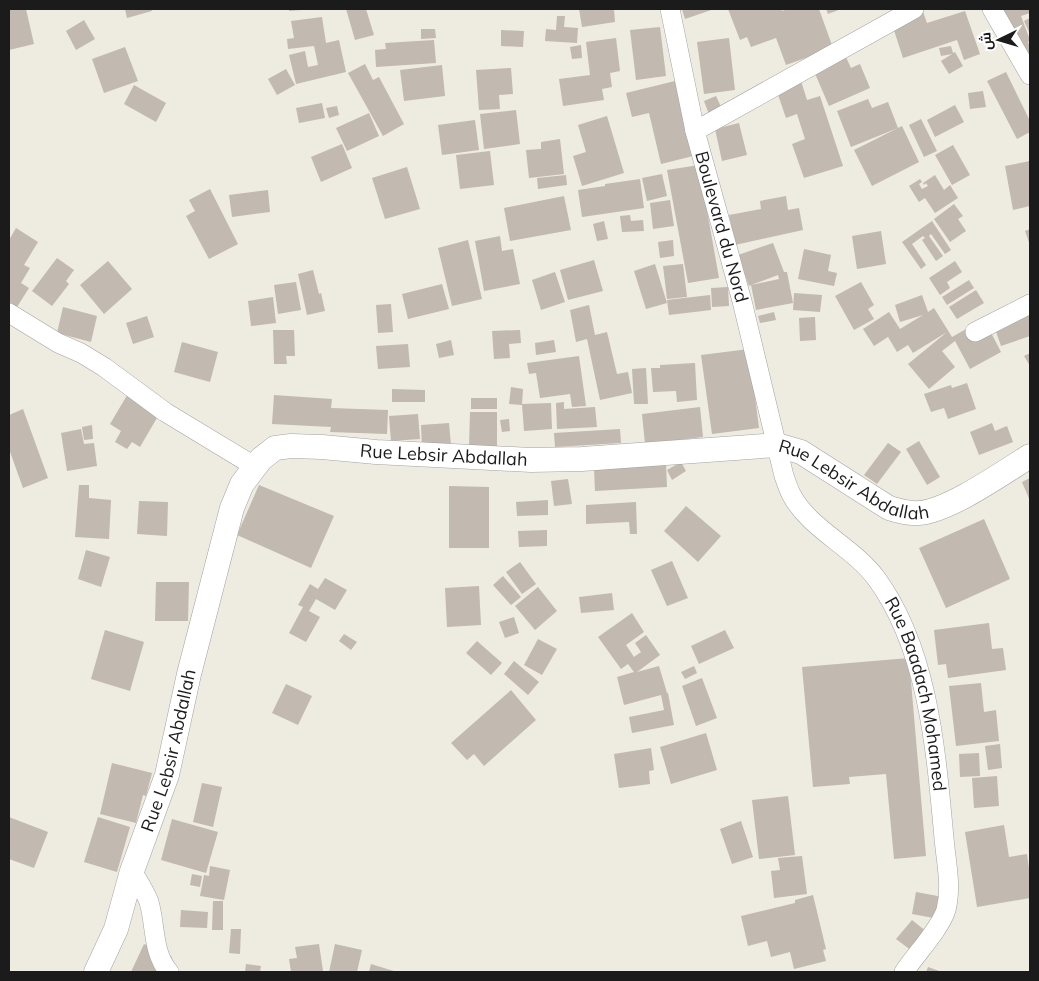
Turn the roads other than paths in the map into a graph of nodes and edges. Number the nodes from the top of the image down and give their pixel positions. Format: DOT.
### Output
graph roads {
  1 [pos="670,9"];
  2 [pos="914,9"];
  3 [pos="992,9"];
  4 [pos="1030,75"];
  5 [pos="695,131"];
  6 [pos="1030,304"];
  7 [pos="9,313"];
  8 [pos="975,332"];
  9 [pos="777,445"];
  10 [pos="1030,456"];
  11 [pos="254,466"];
  12 [pos="132,871"];
  13 [pos="96,972"];
  14 [pos="169,972"];
  15 [pos="904,972"];
  1 -- 5 [label="street, Boulevard du Nord"];
  2 -- 5 [label="street"];
  3 -- 4 [label="street"];
  5 -- 9 [label="street, Boulevard du Nord"];
  6 -- 8 [label="street"];
  7 -- 11 [label="street"];
  9 -- 10 [label="street, Rue Lebsir Abdallah"];
  9 -- 11 [label="street, Rue Lebsir Abdallah"];
  9 -- 15 [label="street, Rue Baadach Mohamed"];
  11 -- 12 [label="street, Rue Lebsir Abdallah"];
  12 -- 13 [label="street, Rue Lebsir Abdallah"];
  12 -- 14 [label="street"];
}
